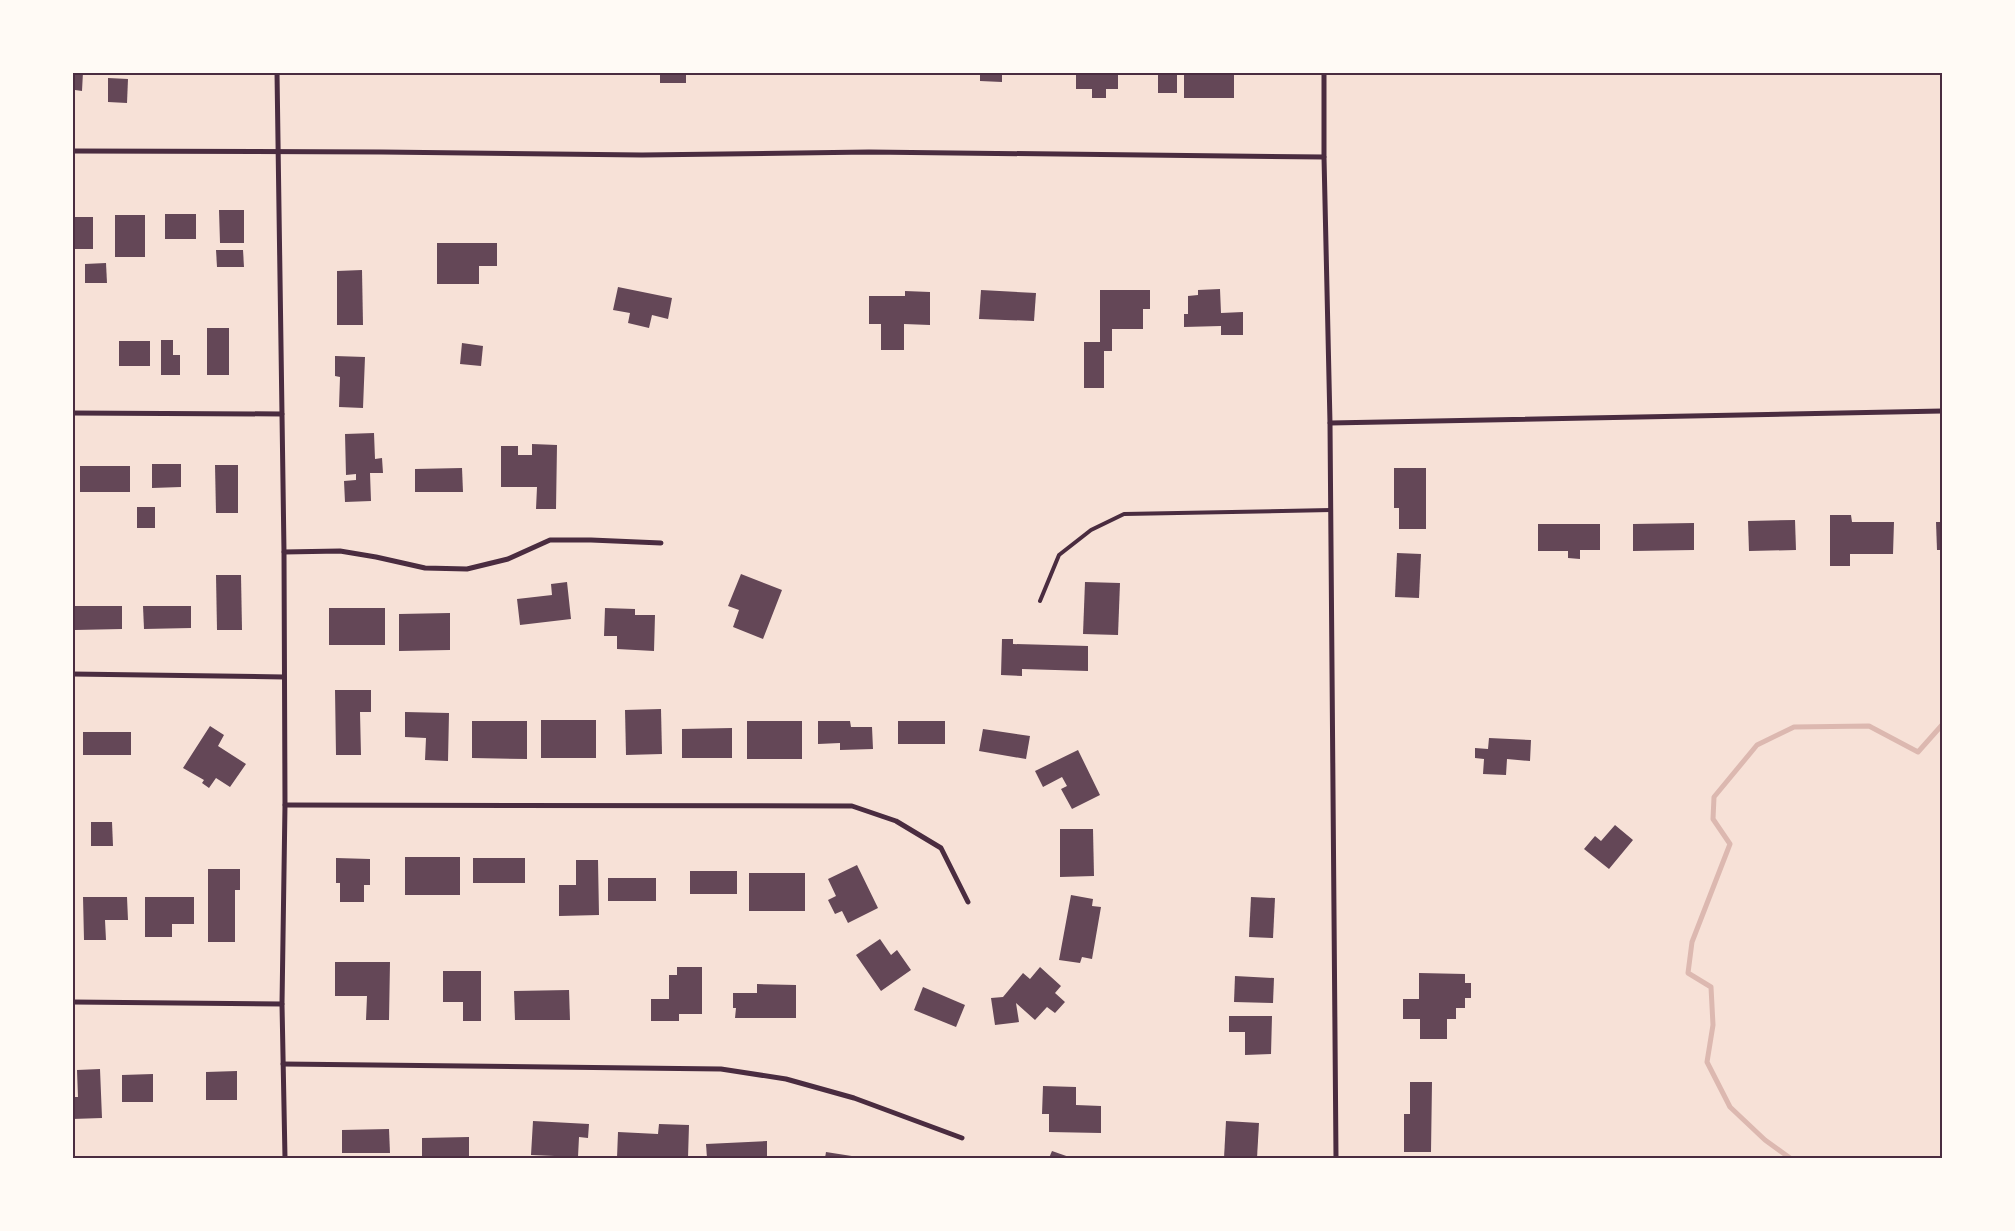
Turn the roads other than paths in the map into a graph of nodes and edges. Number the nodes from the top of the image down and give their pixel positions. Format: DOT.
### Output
graph roads {
  1 [pos="277,72"];
  2 [pos="1324,72"];
  3 [pos="72,151"];
  4 [pos="278,151"];
  5 [pos="1324,157"];
  6 [pos="1942,411"];
  7 [pos="72,413"];
  8 [pos="282,414"];
  9 [pos="1330,423"];
  10 [pos="1331,510"];
  11 [pos="661,543"];
  12 [pos="284,552"];
  13 [pos="1040,601"];
  14 [pos="72,674"];
  15 [pos="284,677"];
  16 [pos="286,805"];
  17 [pos="968,902"];
  18 [pos="72,1002"];
  19 [pos="282,1004"];
  20 [pos="283,1064"];
  21 [pos="962,1138"];
  22 [pos="285,1158"];
  23 [pos="1336,1158"];
  1 -- 4 [label="street"];
  2 -- 5 [label="street"];
  3 -- 4 [label="street"];
  4 -- 5 [label="street"];
  4 -- 8 [label="street"];
  5 -- 9 [label="street"];
  6 -- 9 [label="street"];
  7 -- 8 [label="street"];
  8 -- 12 [label="street"];
  9 -- 10 [label="street"];
  10 -- 13 [label="lane"];
  10 -- 23 [label="street"];
  11 -- 12 [label="street"];
  12 -- 15 [label="street"];
  14 -- 15 [label="street"];
  15 -- 16 [label="street"];
  16 -- 17 [label="street"];
  16 -- 19 [label="street"];
  18 -- 19 [label="street"];
  19 -- 20 [label="street"];
  20 -- 21 [label="street"];
  20 -- 22 [label="street"];
}
